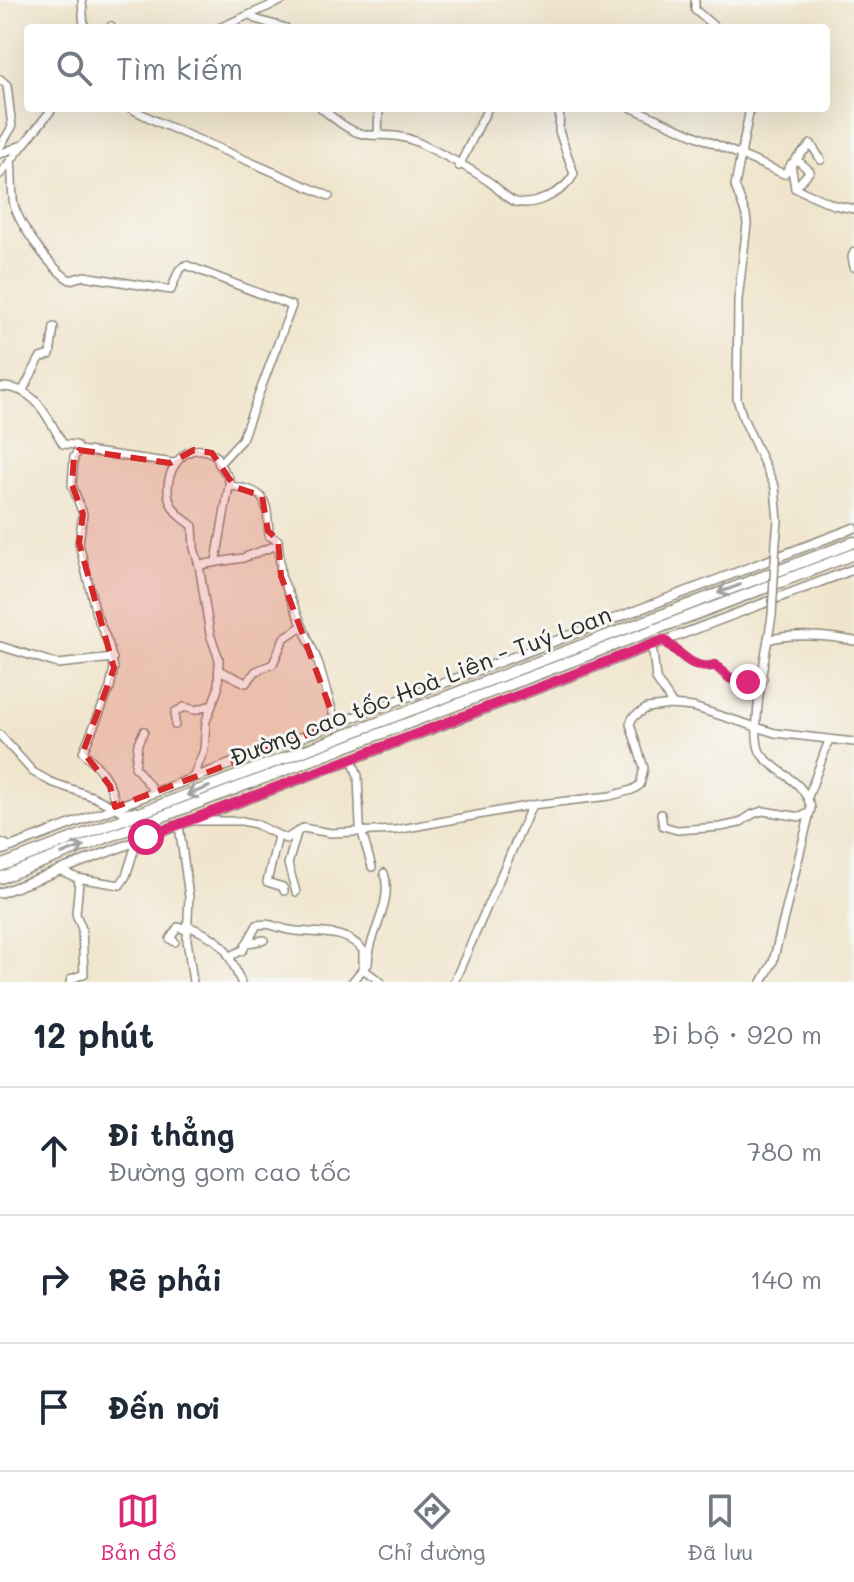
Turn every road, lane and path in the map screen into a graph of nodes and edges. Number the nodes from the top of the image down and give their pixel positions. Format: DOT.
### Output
graph roads {
  1 [pos="82,0"];
  2 [pos="283,0"];
  3 [pos="695,0"];
  4 [pos="251,14"];
  5 [pos="84,24"];
  6 [pos="228,24"];
  7 [pos="272,24"];
  8 [pos="711,24"];
  9 [pos="0,79"];
  10 [pos="50,112"];
  11 [pos="138,112"];
  12 [pos="327,112"];
  13 [pos="379,112"];
  14 [pos="486,112"];
  15 [pos="560,112"];
  16 [pos="645,112"];
  17 [pos="749,112"];
  18 [pos="378,134"];
  19 [pos="24,144"];
  20 [pos="0,147"];
  21 [pos="0,154"];
  22 [pos="741,156"];
  23 [pos="11,160"];
  24 [pos="821,160"];
  25 [pos="794,162"];
  26 [pos="459,166"];
  27 [pos="0,174"];
  28 [pos="795,188"];
  29 [pos="329,196"];
  30 [pos="854,209"];
  31 [pos="854,252"];
  32 [pos="854,267"];
  33 [pos="54,327"];
  34 [pos="0,387"];
  35 [pos="23,390"];
  36 [pos="79,450"];
  37 [pos="174,463"];
  38 [pos="219,464"];
  39 [pos="229,486"];
  40 [pos="854,528"];
  41 [pos="854,542"];
  42 [pos="277,545"];
  43 [pos="854,554"];
  44 [pos="216,561"];
  45 [pos="199,565"];
  46 [pos="854,569"];
  47 [pos="302,626"];
  48 [pos="664,640"];
  49 [pos="768,640"];
  50 [pos="854,641"];
  51 [pos="0,646"];
  52 [pos="648,646"];
  53 [pos="113,658"];
  54 [pos="219,670"];
  55 [pos="763,678"];
  56 [pos="660,686"];
  57 [pos="212,705"];
  58 [pos="658,705"];
  59 [pos="673,705"];
  60 [pos="336,724"];
  61 [pos="175,725"];
  62 [pos="755,725"];
  63 [pos="144,731"];
  64 [pos="0,735"];
  65 [pos="829,740"];
  66 [pos="854,742"];
  67 [pos="352,759"];
  68 [pos="193,778"];
  69 [pos="155,792"];
  70 [pos="808,797"];
  71 [pos="532,805"];
  72 [pos="115,807"];
  73 [pos="811,808"];
  74 [pos="138,810"];
  75 [pos="661,814"];
  76 [pos="183,823"];
  77 [pos="298,831"];
  78 [pos="362,832"];
  79 [pos="278,836"];
  80 [pos="137,841"];
  81 [pos="0,842"];
  82 [pos="12,847"];
  83 [pos="118,848"];
  84 [pos="0,851"];
  85 [pos="130,859"];
  86 [pos="0,866"];
  87 [pos="372,867"];
  88 [pos="59,870"];
  89 [pos="384,873"];
  90 [pos="0,878"];
  91 [pos="77,878"];
  92 [pos="284,886"];
  93 [pos="296,892"];
  94 [pos="0,893"];
  95 [pos="186,927"];
  96 [pos="264,940"];
  97 [pos="175,942"];
  98 [pos="248,943"];
  99 [pos="230,956"];
  100 [pos="363,969"];
  101 [pos="70,982"];
  102 [pos="193,982"];
  103 [pos="241,982"];
  104 [pos="352,982"];
  105 [pos="381,982"];
  106 [pos="454,982"];
  107 [pos="762,982"];
  1 -- 5 [label="street"];
  2 -- 4 [label="street"];
  3 -- 8 [label="street"];
  4 -- 6 [label="street"];
  4 -- 7 [label="street"];
  9 -- 20 [label="street"];
  10 -- 19 [label="street"];
  11 -- 29 [label="street"];
  12 -- 18 [label="street"];
  13 -- 18 [label="street"];
  14 -- 26 [label="street"];
  15 -- 26 [label="street"];
  16 -- 22 [label="street"];
  17 -- 22 [label="street"];
  18 -- 26 [label="street"];
  19 -- 21 [label="street"];
  19 -- 23 [label="street"];
  22 -- 25 [label="street"];
  22 -- 49 [label="street, bridge"];
  23 -- 27 [label="street"];
  23 -- 38 [label="street"];
  24 -- 25 [label="street"];
  25 -- 28 [label="street"];
  25 -- 28 [label="street"];
  28 -- 30 [label="street"];
  31 -- 32 [label="street"];
  33 -- 35 [label="street"];
  34 -- 35 [label="street"];
  35 -- 36 [label="street"];
  36 -- 37 [label="street"];
  36 -- 53 [label="street"];
  37 -- 38 [label="street"];
  37 -- 45 [label="street"];
  38 -- 39 [label="street"];
  39 -- 42 [label="street"];
  39 -- 44 [label="street"];
  40 -- 60 [label="main road"];
  41 -- 86 [label="highway, Đường cao tốc Hoà Liên - Tuý Loan, one-way"];
  42 -- 44 [label="street"];
  42 -- 47 [label="street"];
  90 -- 43 [label="highway, Đường cao tốc Hoà Liên - Tuý Loan, one-way"];
  44 -- 45 [label="street"];
  45 -- 54 [label="street"];
  46 -- 48 [label="main road"];
  47 -- 54 [label="street"];
  47 -- 60 [label="street"];
  48 -- 52 [label="main road"];
  48 -- 55 [label="street"];
  49 -- 50 [label="street"];
  49 -- 55 [label="street"];
  51 -- 53 [label="street"];
  52 -- 56 [label="street"];
  52 -- 67 [label="main road"];
  53 -- 72 [label="street"];
  54 -- 57 [label="street"];
  55 -- 62 [label="street"];
  56 -- 58 [label="street"];
  56 -- 59 [label="street"];
  57 -- 61 [label="street"];
  57 -- 68 [label="street"];
  58 -- 59 [label="street"];
  58 -- 71 [label="street"];
  59 -- 62 [label="street"];
  60 -- 68 [label="main road"];
  62 -- 65 [label="street"];
  62 -- 70 [label="street"];
  63 -- 69 [label="street"];
  64 -- 72 [label="street"];
  65 -- 66 [label="street"];
  65 -- 70 [label="street"];
  67 -- 76 [label="main road"];
  67 -- 78 [label="street"];
  68 -- 69 [label="main road"];
  69 -- 72 [label="main road"];
  70 -- 73 [label="street"];
  71 -- 78 [label="street"];
  71 -- 106 [label="street"];
  72 -- 74 [label="street"];
  72 -- 82 [label="main road"];
  73 -- 75 [label="street"];
  73 -- 107 [label="street"];
  76 -- 79 [label="street"];
  76 -- 80 [label="main road"];
  76 -- 95 [label="street"];
  77 -- 78 [label="street"];
  77 -- 79 [label="street"];
  77 -- 93 [label="street"];
  78 -- 87 [label="street"];
  79 -- 92 [label="street"];
  80 -- 83 [label="main road"];
  80 -- 85 [label="street"];
  81 -- 82 [label="street"];
  82 -- 84 [label="main road"];
  83 -- 85 [label="street"];
  83 -- 88 [label="main road"];
  85 -- 91 [label="street"];
  88 -- 91 [label="street"];
  88 -- 94 [label="main road"];
  89 -- 100 [label="street"];
  91 -- 101 [label="street"];
  95 -- 97 [label="street"];
  95 -- 99 [label="street"];
  95 -- 102 [label="street"];
  96 -- 98 [label="street"];
  98 -- 99 [label="street"];
  98 -- 100 [label="street"];
  99 -- 103 [label="street"];
  100 -- 104 [label="street"];
  100 -- 105 [label="street"];
}
